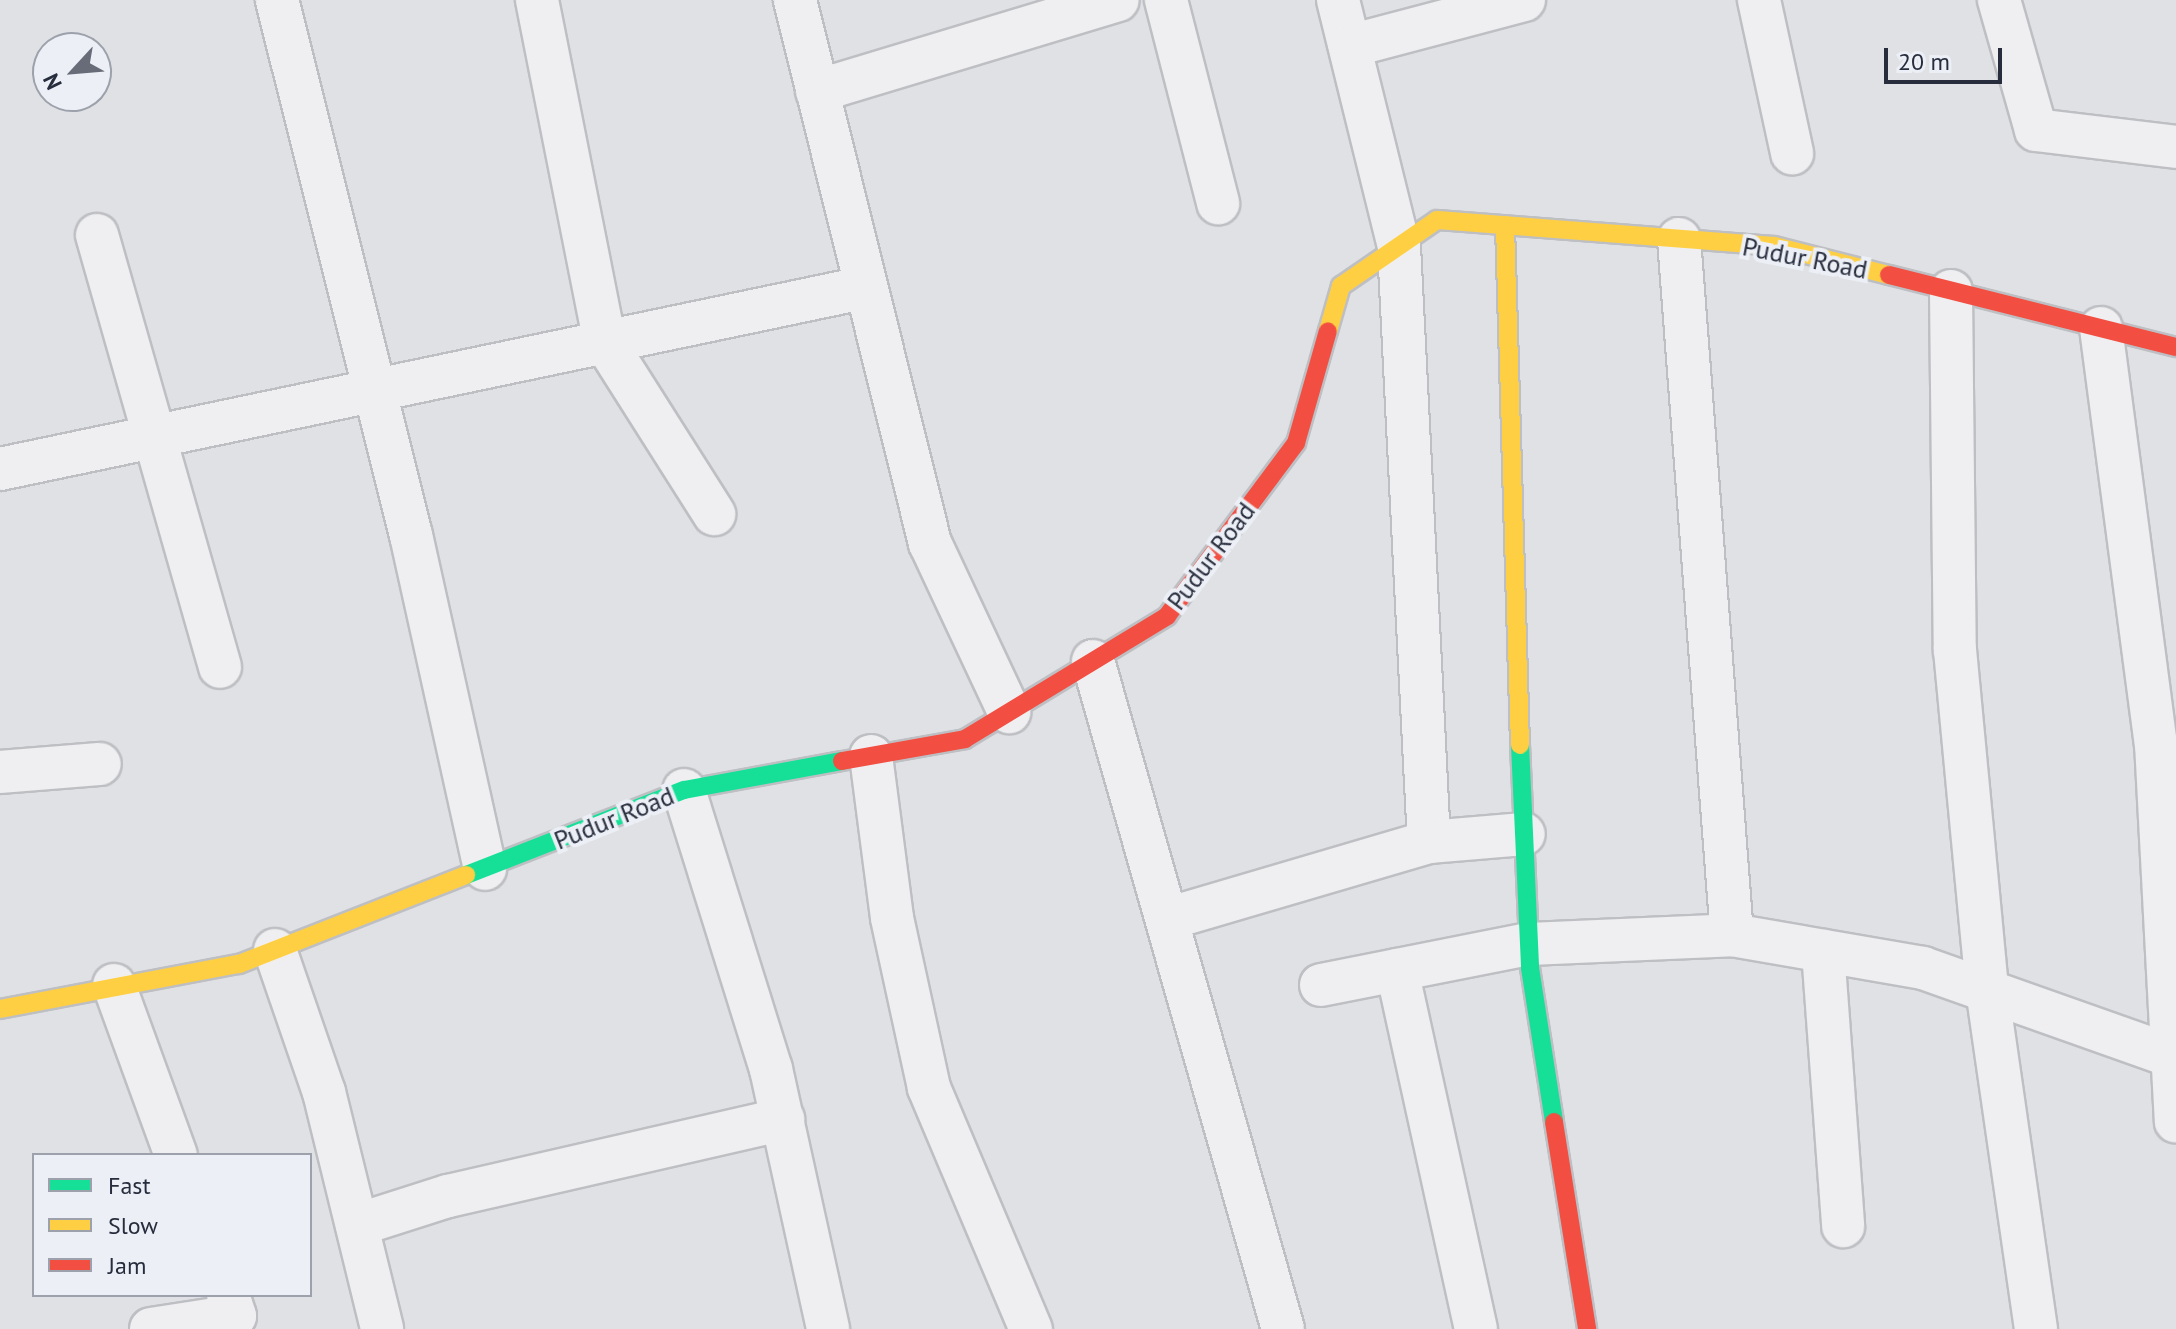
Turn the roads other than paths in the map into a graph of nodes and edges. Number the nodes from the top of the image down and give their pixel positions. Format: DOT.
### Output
graph roads {
  1 [pos="277,0"];
  2 [pos="537,0"];
  3 [pos="795,0"];
  4 [pos="1118,0"];
  5 [pos="1166,0"];
  6 [pos="1338,0"];
  7 [pos="1524,0"];
  8 [pos="1759,0"];
  9 [pos="1999,0"];
  10 [pos="1066,8"];
  11 [pos="1350,46"];
  12 [pos="817,91"];
  13 [pos="2176,147"];
  14 [pos="1792,153"];
  15 [pos="1218,203"];
  16 [pos="1505,225"];
  17 [pos="97,235"];
  18 [pos="1679,239"];
  19 [pos="1399,246"];
  20 [pos="863,288"];
  21 [pos="1951,291"];
  22 [pos="2101,328"];
  23 [pos="605,342"];
  24 [pos="2176,347"];
  25 [pos="376,390"];
  26 [pos="152,437"];
  27 [pos="0,469"];
  28 [pos="714,514"];
  29 [pos="1093,661"];
  30 [pos="220,667"];
  31 [pos="1009,712"];
  32 [pos="871,756"];
  33 [pos="100,764"];
  34 [pos="0,772"];
  35 [pos="684,790"];
  36 [pos="1524,834"];
  37 [pos="1429,842"];
  38 [pos="485,869"];
  39 [pos="1167,919"];
  40 [pos="1732,935"];
  41 [pos="1529,944"];
  42 [pos="275,950"];
  43 [pos="1823,951"];
  44 [pos="1397,970"];
  45 [pos="114,985"];
  46 [pos="1321,985"];
  47 [pos="1987,989"];
  48 [pos="4,1002"];
  49 [pos="2172,1056"];
  50 [pos="783,1119"];
  51 [pos="2176,1121"];
  52 [pos="175,1153"];
  53 [pos="357,1225"];
  54 [pos="1843,1226"];
  55 [pos="229,1297"];
  56 [pos="151,1329"];
  57 [pos="382,1329"];
  58 [pos="828,1329"];
  59 [pos="1031,1329"];
  60 [pos="1283,1329"];
  61 [pos="1476,1329"];
  62 [pos="1587,1329"];
  63 [pos="2036,1329"];
  1 -- 25 [label="street"];
  2 -- 23 [label="street"];
  3 -- 12 [label="street"];
  4 -- 10 [label="street"];
  5 -- 15 [label="street"];
  6 -- 11 [label="street"];
  7 -- 11 [label="street"];
  8 -- 14 [label="street"];
  9 -- 13 [label="street"];
  10 -- 12 [label="street"];
  11 -- 19 [label="street"];
  12 -- 20 [label="street"];
  16 -- 18 [label="street, Pudur Road"];
  16 -- 19 [label="street, Pudur Road"];
  16 -- 36 [label="street"];
  17 -- 26 [label="street"];
  18 -- 21 [label="street, Pudur Road"];
  18 -- 40 [label="street"];
  19 -- 29 [label="street, Pudur Road"];
  19 -- 37 [label="street"];
  20 -- 23 [label="street"];
  20 -- 31 [label="street"];
  21 -- 22 [label="street, Pudur Road"];
  21 -- 47 [label="street"];
  22 -- 24 [label="street, Pudur Road"];
  22 -- 49 [label="street"];
  23 -- 25 [label="street"];
  23 -- 28 [label="street"];
  25 -- 26 [label="street"];
  25 -- 38 [label="street"];
  26 -- 27 [label="street"];
  26 -- 30 [label="street"];
  29 -- 31 [label="street, Pudur Road"];
  29 -- 39 [label="street"];
  31 -- 32 [label="street, Pudur Road"];
  32 -- 35 [label="street, Pudur Road"];
  32 -- 59 [label="street"];
  33 -- 34 [label="street"];
  35 -- 38 [label="street, Pudur Road"];
  35 -- 50 [label="street"];
  36 -- 37 [label="street"];
  36 -- 41 [label="street"];
  37 -- 39 [label="street"];
  38 -- 42 [label="street, Pudur Road"];
  39 -- 60 [label="street"];
  40 -- 41 [label="street"];
  40 -- 43 [label="street"];
  41 -- 44 [label="street"];
  41 -- 62 [label="street"];
  42 -- 45 [label="street, Pudur Road"];
  42 -- 53 [label="street"];
  43 -- 47 [label="street"];
  43 -- 54 [label="street"];
  44 -- 46 [label="street"];
  44 -- 61 [label="street"];
  45 -- 48 [label="street, Pudur Road"];
  45 -- 52 [label="street"];
  47 -- 49 [label="street"];
  47 -- 63 [label="street"];
  49 -- 51 [label="street"];
  50 -- 53 [label="street"];
  50 -- 58 [label="street"];
  53 -- 57 [label="street"];
  55 -- 56 [label="street"];
}
